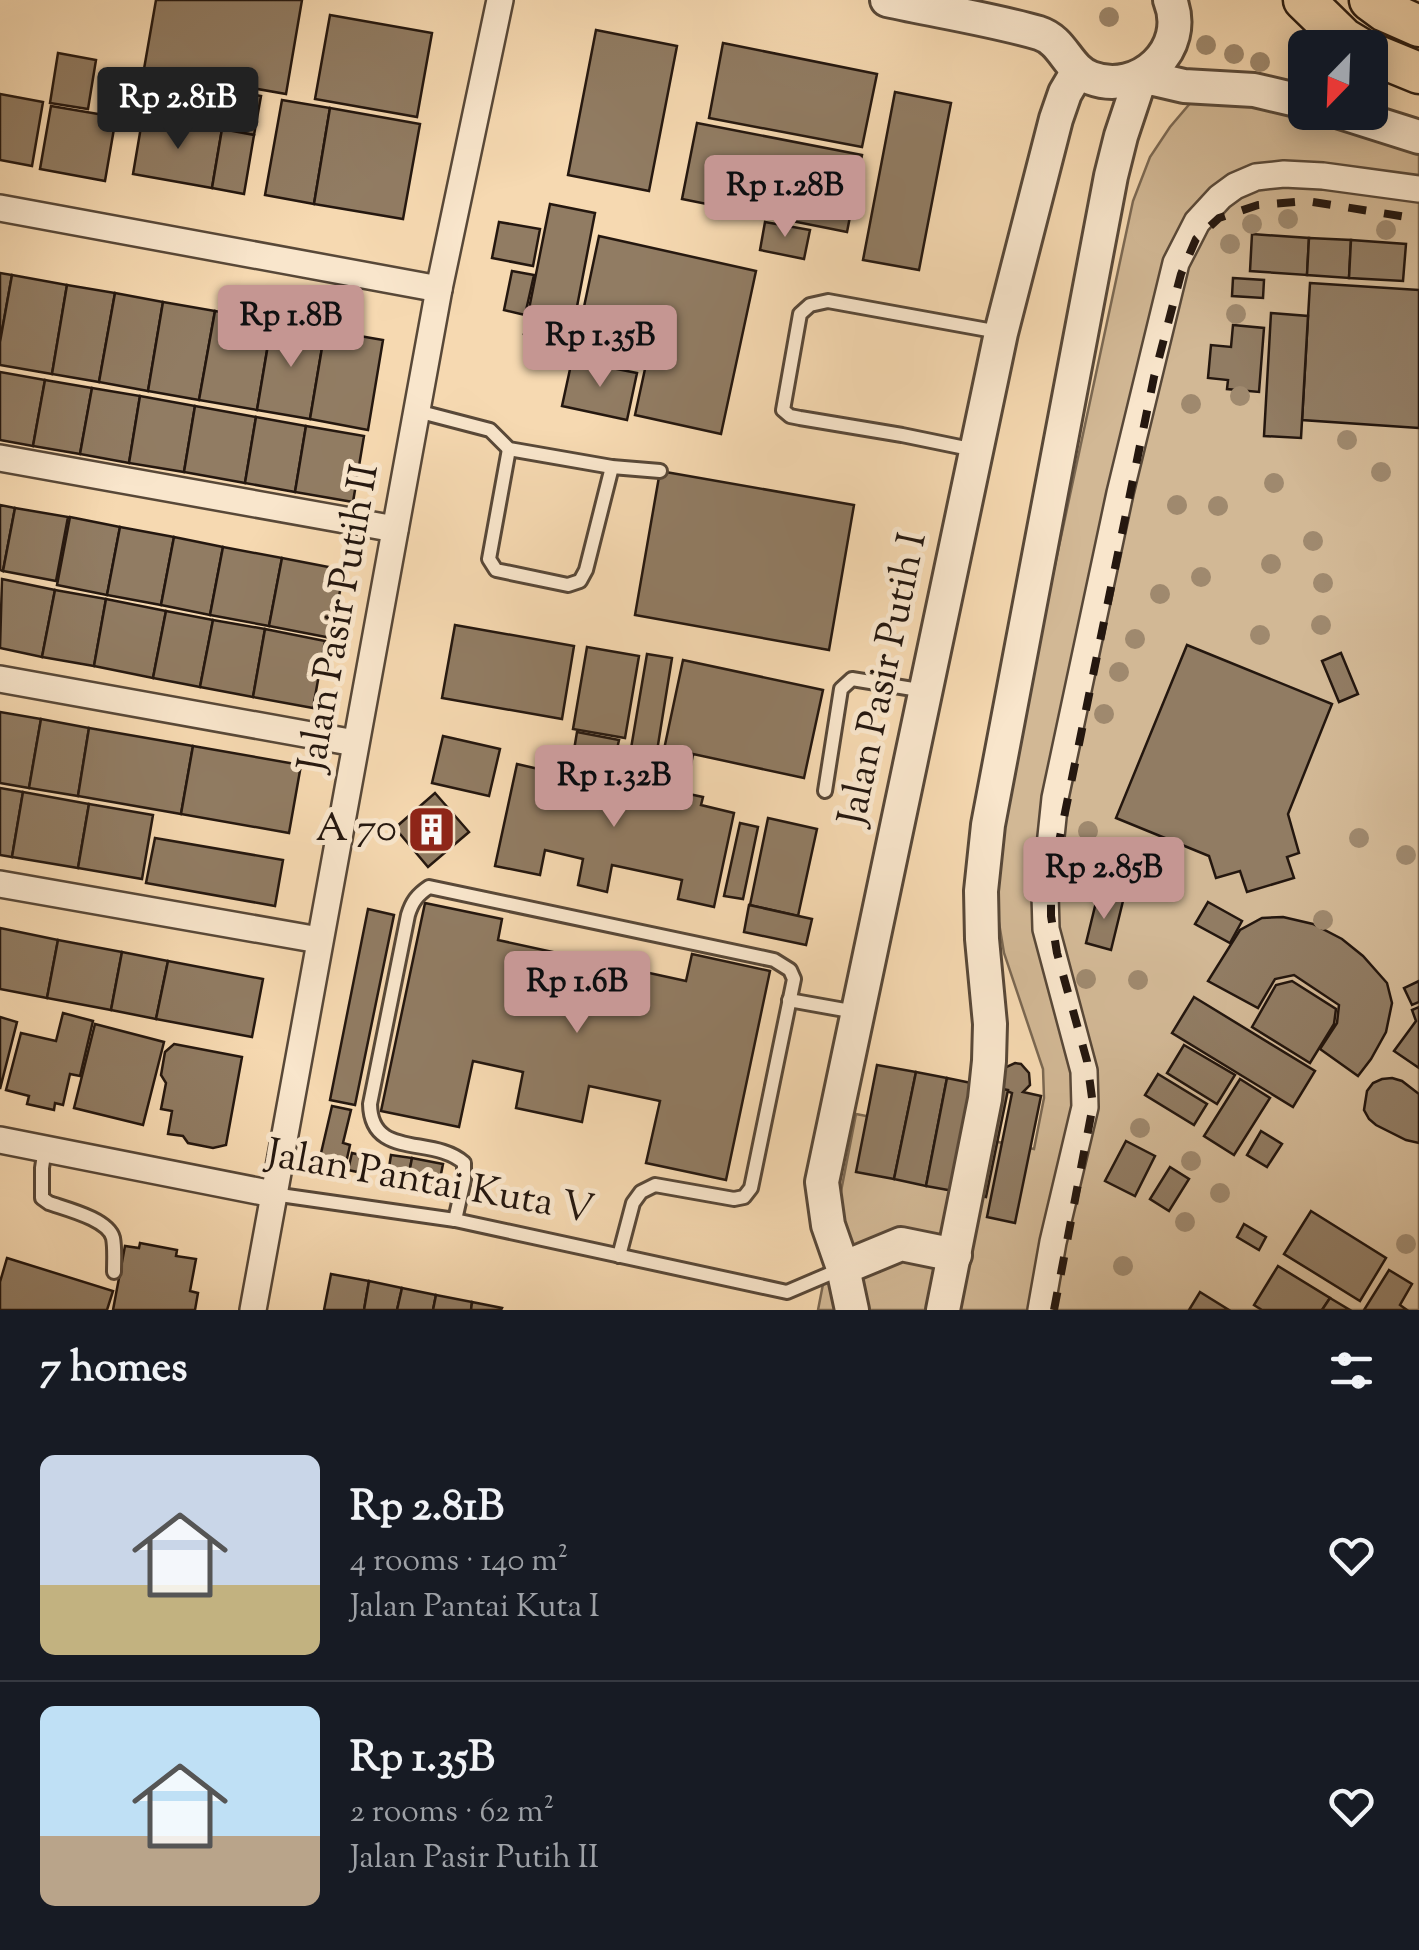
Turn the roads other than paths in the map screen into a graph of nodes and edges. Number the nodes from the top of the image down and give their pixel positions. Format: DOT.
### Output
graph roads {
  1 [pos="500,0"];
  2 [pos="887,0"];
  3 [pos="1170,0"];
  4 [pos="1304,0"];
  5 [pos="1370,0"];
  6 [pos="1419,26"];
  7 [pos="1335,30"];
  8 [pos="1388,61"];
  9 [pos="1078,72"];
  10 [pos="1419,73"];
  11 [pos="1141,76"];
  12 [pos="1288,98"];
  13 [pos="1388,127"];
  14 [pos="1419,137"];
  15 [pos="1419,189"];
  16 [pos="0,208"];
  17 [pos="439,289"];
  18 [pos="1001,333"];
  19 [pos="417,411"];
  20 [pos="509,448"];
  21 [pos="976,450"];
  22 [pos="0,458"];
  23 [pos="612,467"];
  24 [pos="660,471"];
  25 [pos="395,529"];
  26 [pos="0,679"];
  27 [pos="926,691"];
  28 [pos="356,744"];
  29 [pos="825,791"];
  30 [pos="0,884"];
  31 [pos="320,940"];
  32 [pos="789,1000"];
  33 [pos="858,1012"];
  34 [pos="0,1140"];
  35 [pos="46,1148"];
  36 [pos="273,1194"];
  37 [pos="455,1220"];
  38 [pos="954,1255"];
  39 [pos="620,1256"];
  40 [pos="843,1268"];
  41 [pos="114,1272"];
  42 [pos="253,1310"];
  43 [pos="852,1310"];
  44 [pos="942,1310"];
  45 [pos="1041,1310"];
  1 -- 17 [label="street, Jalan Pasir Putih II"];
  2 -- 9 [label="street"];
  3 -- 11 [label="street"];
  4 -- 7 [label="main road"];
  5 -- 6 [label="main road"];
  8 -- 10 [label="main road"];
  9 -- 11 [label="street"];
  9 -- 18 [label="street, Jalan Pasir Putih I"];
  11 -- 12 [label="street"];
  11 -- 38 [label="street"];
  13 -- 14 [label="street"];
  15 -- 45 [label="street"];
  16 -- 17 [label="street"];
  17 -- 19 [label="street, Jalan Pasir Putih II"];
  18 -- 21 [label="street, Jalan Pasir Putih I"];
  18 -- 21 [label="lane"];
  19 -- 20 [label="lane"];
  19 -- 25 [label="street, Jalan Pasir Putih II"];
  20 -- 23 [label="lane"];
  20 -- 23 [label="lane"];
  21 -- 27 [label="street, Jalan Pasir Putih I"];
  22 -- 25 [label="street"];
  23 -- 24 [label="lane"];
  25 -- 28 [label="street, Jalan Pasir Putih II"];
  26 -- 28 [label="street"];
  27 -- 29 [label="lane"];
  27 -- 33 [label="street, Jalan Pasir Putih I"];
  28 -- 31 [label="street, Jalan Pasir Putih II"];
  30 -- 31 [label="street"];
  31 -- 36 [label="street, Jalan Pasir Putih II"];
  32 -- 33 [label="lane"];
  32 -- 37 [label="lane"];
  32 -- 39 [label="lane"];
  33 -- 40 [label="street, Jalan Pasir Putih I"];
  34 -- 35 [label="street, Jalan Pantai Kuta V"];
  35 -- 36 [label="street, Jalan Pantai Kuta V"];
  35 -- 41 [label="lane"];
  36 -- 37 [label="lane, Jalan Pantai Kuta V"];
  36 -- 42 [label="street, Jalan Pasir Putih II"];
  37 -- 39 [label="lane, Jalan Pantai Kuta V"];
  38 -- 40 [label="street"];
  38 -- 44 [label="street"];
  39 -- 40 [label="lane, Jalan Pantai Kuta V"];
  40 -- 43 [label="street, Jalan Pasir Putih I"];
}
